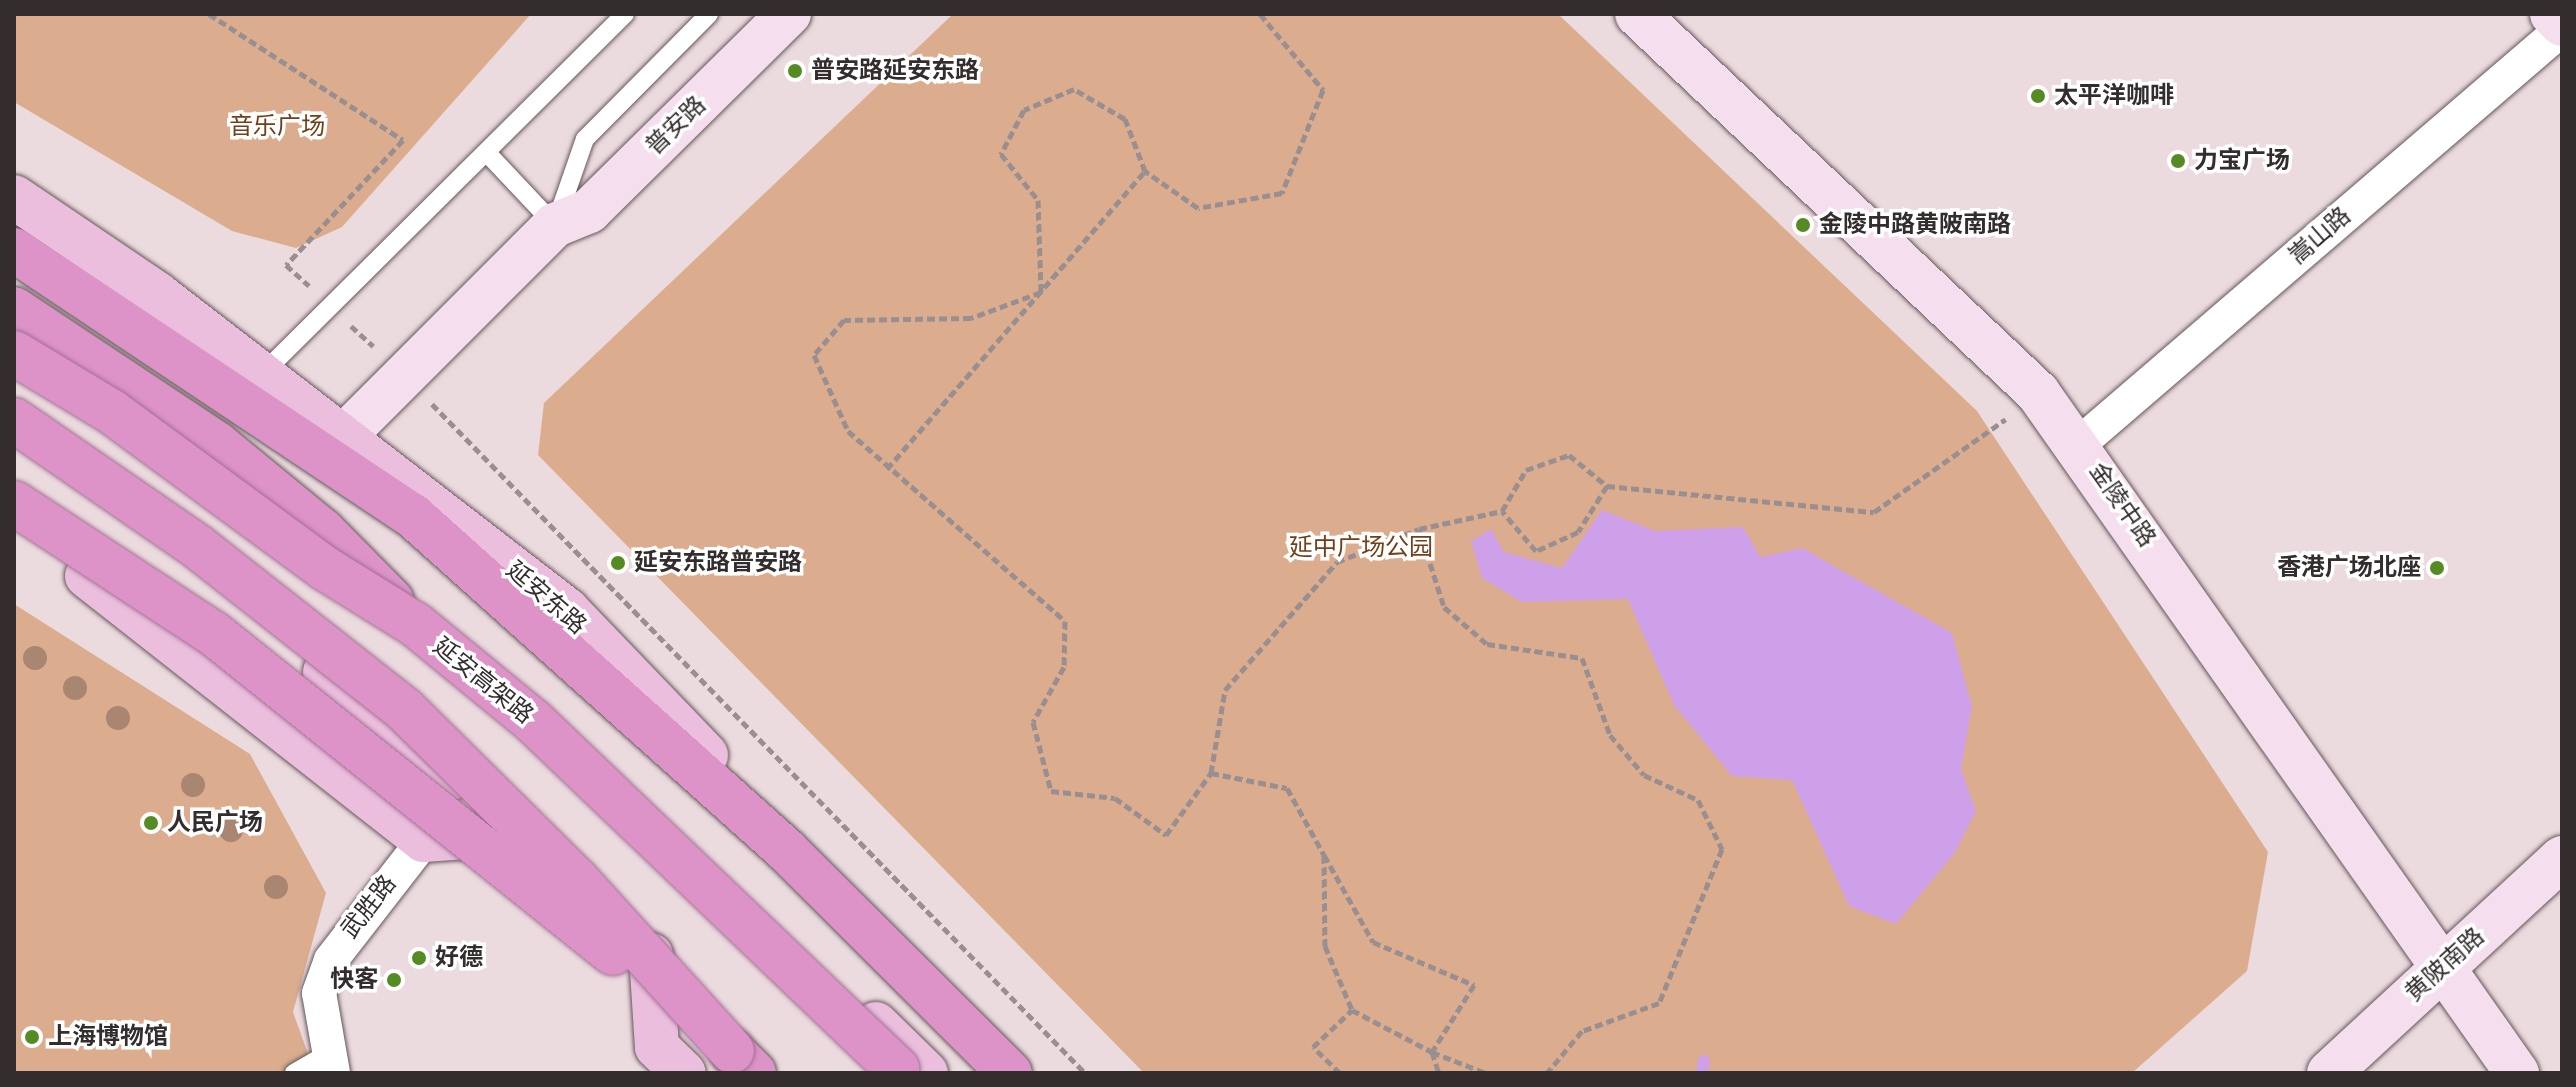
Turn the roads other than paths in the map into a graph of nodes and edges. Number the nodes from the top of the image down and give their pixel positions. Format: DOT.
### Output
graph roads {
  1 [pos="625,14"];
  2 [pos="709,14"];
  3 [pos="789,14"];
  4 [pos="1637,14"];
  5 [pos="2552,14"];
  6 [pos="2562,26"];
  7 [pos="488,154"];
  8 [pos="14,197"];
  9 [pos="555,225"];
  10 [pos="19,253"];
  11 [pos="14,309"];
  12 [pos="14,321"];
  13 [pos="14,353"];
  14 [pos="262,374"];
  15 [pos="14,420"];
  16 [pos="344,436"];
  17 [pos="14,437"];
  18 [pos="2079,444"];
  19 [pos="14,491"];
  20 [pos="14,503"];
  21 [pos="14,529"];
  22 [pos="111,591"];
  23 [pos="416,625"];
  24 [pos="513,834"];
  25 [pos="424,840"];
  26 [pos="2562,858"];
  27 [pos="651,955"];
  28 [pos="2440,968"];
  29 [pos="743,1062"];
  30 [pos="331,1063"];
  31 [pos="906,1072"];
  32 [pos="294,1073"];
  33 [pos="684,1073"];
  34 [pos="770,1073"];
  35 [pos="1012,1073"];
  36 [pos="2329,1073"];
  37 [pos="2517,1073"];
  1 -- 7 [label="lane"];
  2 -- 9 [label="lane, 普安路"];
  3 -- 9 [label="street, 普安路"];
  4 -- 18 [label="street, 金陵中路"];
  5 -- 6 [label="street"];
  6 -- 18 [label="street, 嵩山路"];
  7 -- 9 [label="lane"];
  7 -- 14 [label="lane"];
  8 -- 14 [label="main road, 延安东路"];
  9 -- 16 [label="street, 普安路"];
  10 -- 35 [label="highway"];
  11 -- 23 [label="highway, bridge"];
  12 -- 31 [label="main road"];
  13 -- 23 [label="highway, 延安高架路, bridge"];
  14 -- 16 [label="main road, 延安东路"];
  15 -- 29 [label="highway, bridge"];
  16 -- 35 [label="main road, 延安东路"];
  17 -- 24 [label="main road"];
  18 -- 28 [label="street, 金陵中路"];
  19 -- 22 [label="main road"];
  20 -- 29 [label="highway, bridge"];
  21 -- 22 [label="main road"];
  22 -- 25 [label="main road"];
  23 -- 31 [label="highway, 延安高架路, bridge"];
  24 -- 25 [label="main road"];
  24 -- 27 [label="main road"];
  25 -- 30 [label="street, 武胜路"];
  26 -- 28 [label="street, 黄陂南路"];
  27 -- 33 [label="main road"];
  27 -- 34 [label="main road"];
  28 -- 36 [label="street, 黄陂南路"];
  28 -- 37 [label="street, 金陵中路"];
  30 -- 32 [label="lane"];
}
